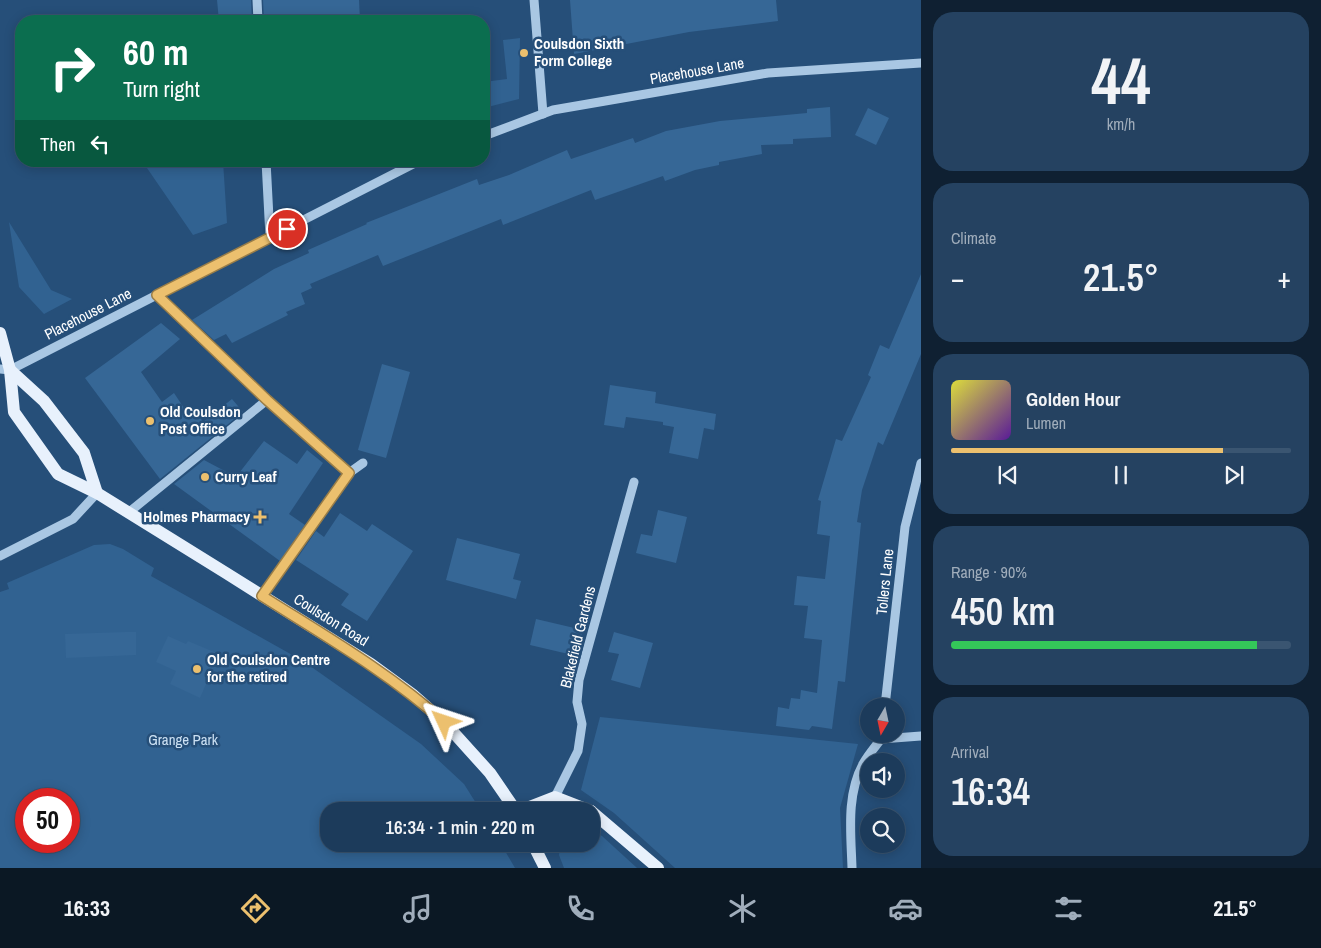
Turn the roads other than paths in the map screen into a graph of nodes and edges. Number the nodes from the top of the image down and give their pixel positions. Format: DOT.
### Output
graph roads {
  1 [pos="257,0"];
  2 [pos="534,0"];
  3 [pos="258,15"];
  4 [pos="921,63"];
  5 [pos="543,114"];
  6 [pos="490,134"];
  7 [pos="266,167"];
  8 [pos="407,167"];
  9 [pos="270,238"];
  10 [pos="157,295"];
  11 [pos="0,333"];
  12 [pos="5,369"];
  13 [pos="267,400"];
  14 [pos="363,463"];
  15 [pos="921,463"];
  16 [pos="349,473"];
  17 [pos="634,482"];
  18 [pos="97,493"];
  19 [pos="128,513"];
  20 [pos="0,556"];
  21 [pos="262,596"];
  22 [pos="886,698"];
  23 [pos="905,736"];
  24 [pos="921,736"];
  25 [pos="876,743"];
  26 [pos="555,797"];
  27 [pos="511,802"];
  28 [pos="542,802"];
  29 [pos="568,802"];
  30 [pos="600,819"];
  31 [pos="537,852"];
  32 [pos="545,868"];
  33 [pos="658,868"];
  34 [pos="852,868"];
  1 -- 3 [label="street"];
  2 -- 5 [label="street"];
  4 -- 5 [label="street, Placehouse Lane"];
  5 -- 6 [label="street, Placehouse Lane"];
  7 -- 9 [label="street"];
  8 -- 9 [label="street, Placehouse Lane"];
  9 -- 10 [label="street, Placehouse Lane"];
  10 -- 12 [label="street, Placehouse Lane"];
  10 -- 13 [label="street"];
  11 -- 12 [label="main road, Coulsdon Road"];
  12 -- 18 [label="main road"];
  12 -- 18 [label="main road, Coulsdon Road"];
  13 -- 16 [label="street"];
  13 -- 19 [label="street"];
  14 -- 16 [label="street"];
  15 -- 22 [label="street, Tollers Lane"];
  16 -- 21 [label="street"];
  17 -- 26 [label="street, Blakefield Gardens"];
  18 -- 19 [label="main road, Coulsdon Road"];
  18 -- 20 [label="street"];
  19 -- 21 [label="main road, Coulsdon Road"];
  21 -- 27 [label="main road, Coulsdon Road"];
  23 -- 24 [label="street"];
  25 -- 34 [label="street"];
  26 -- 28 [label="main road"];
  26 -- 29 [label="main road"];
  30 -- 33 [label="main road"];
  31 -- 32 [label="main road"];
}
